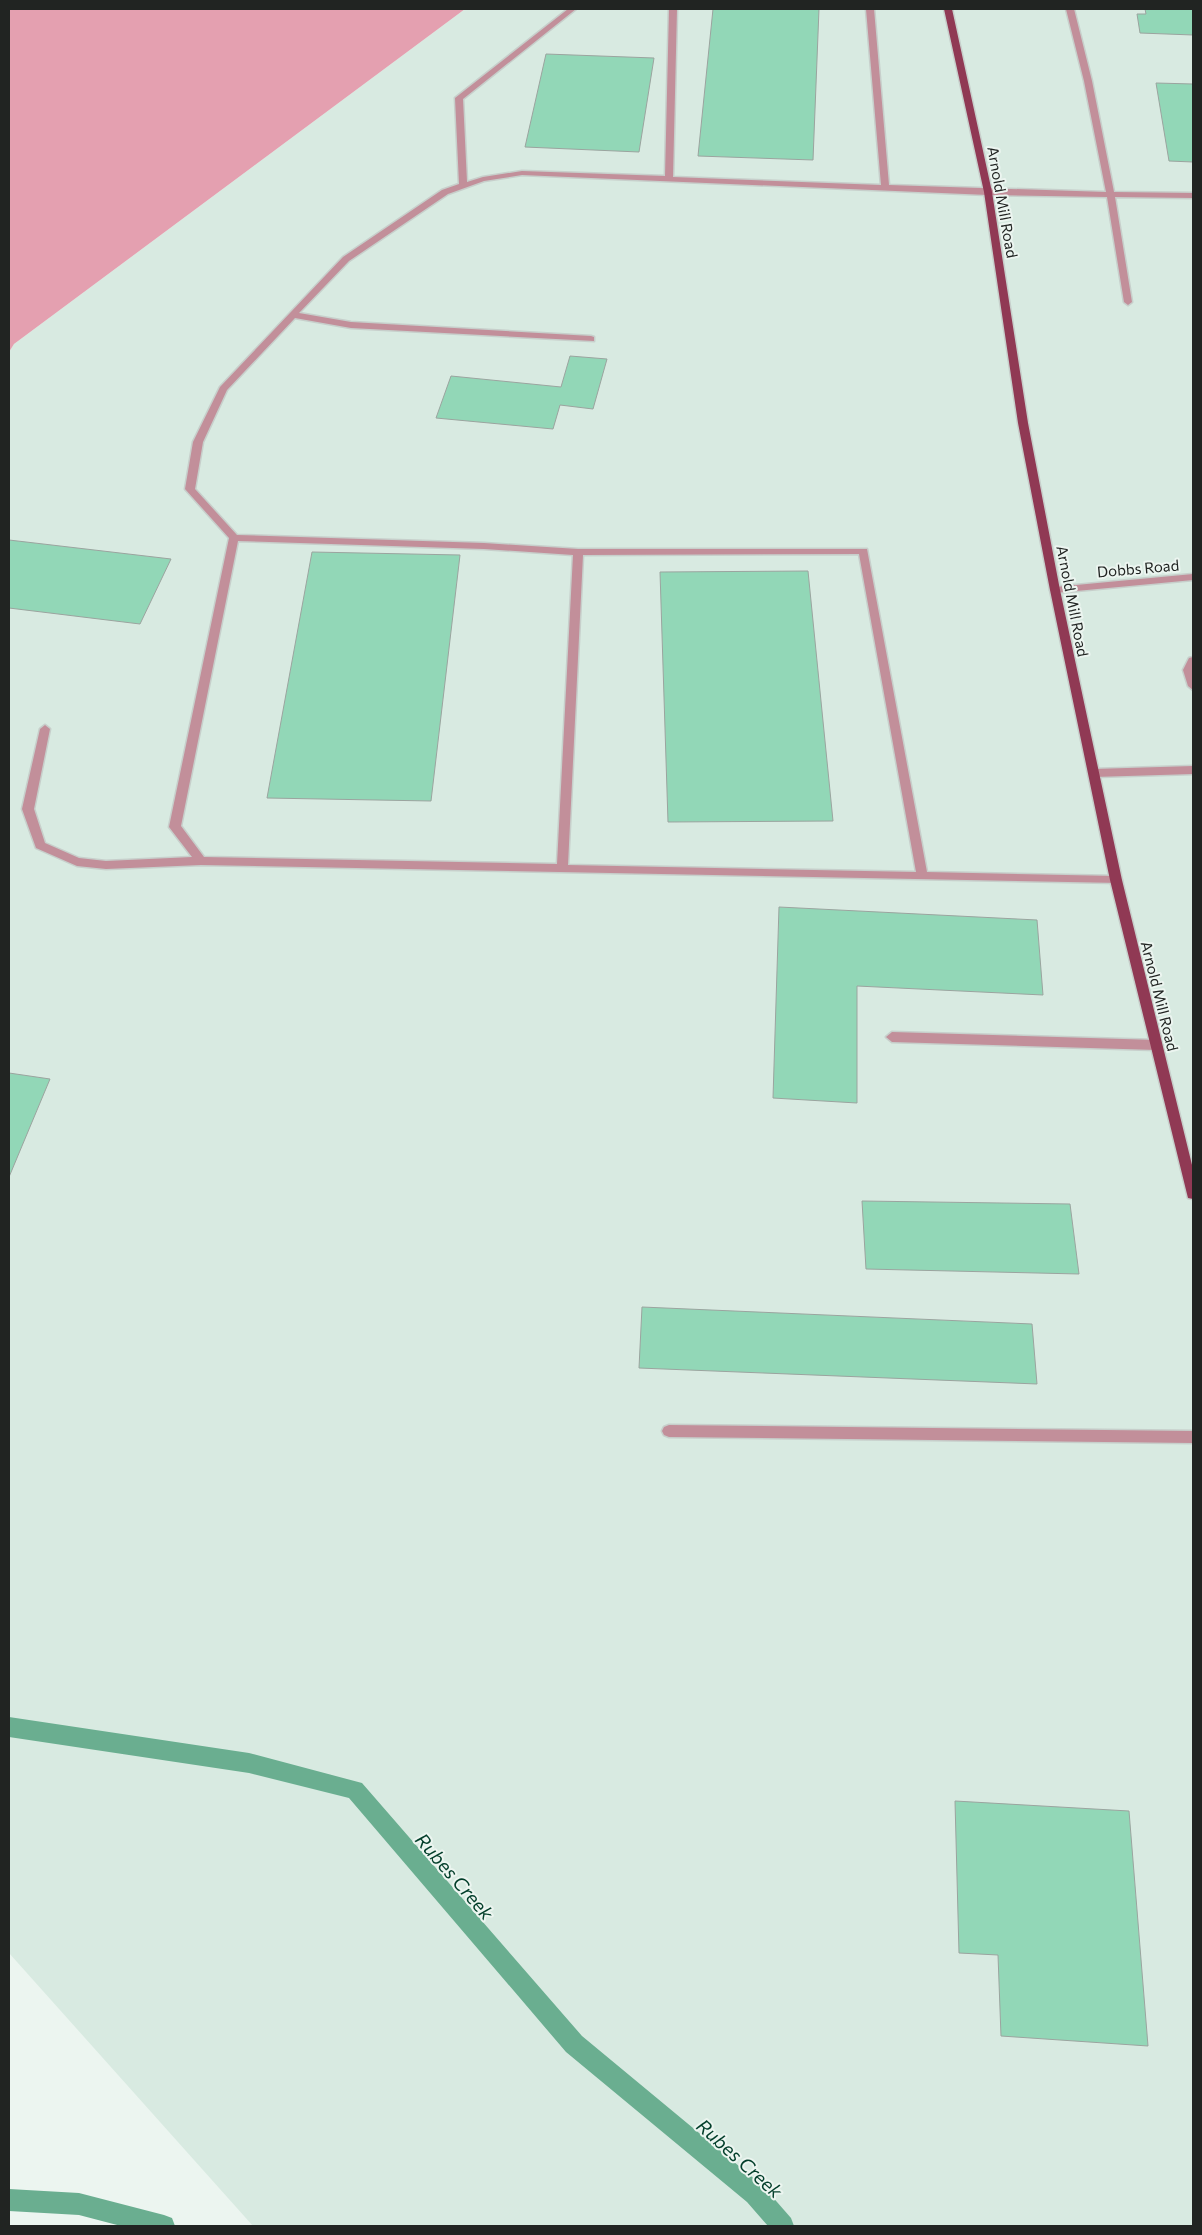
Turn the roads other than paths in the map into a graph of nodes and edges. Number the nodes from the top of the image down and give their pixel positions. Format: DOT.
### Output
graph roads {
  1 [pos="572,9"];
  2 [pos="673,9"];
  3 [pos="870,9"];
  4 [pos="948,9"];
  5 [pos="1070,9"];
  6 [pos="669,179"];
  7 [pos="463,186"];
  8 [pos="884,188"];
  9 [pos="988,192"];
  10 [pos="1112,194"];
  11 [pos="1193,196"];
  12 [pos="1128,302"];
  13 [pos="293,315"];
  14 [pos="591,339"];
  15 [pos="234,538"];
  16 [pos="578,552"];
  17 [pos="1193,578"];
  18 [pos="1055,590"];
  19 [pos="1193,660"];
  20 [pos="1193,686"];
  21 [pos="45,729"];
  22 [pos="1193,770"];
  23 [pos="1094,773"];
  24 [pos="201,861"];
  25 [pos="562,868"];
  26 [pos="922,876"];
  27 [pos="1116,880"];
  28 [pos="892,1038"];
  29 [pos="1156,1045"];
  30 [pos="1193,1194"];
  31 [pos="669,1432"];
  32 [pos="1193,1437"];
  1 -- 7 [label="street"];
  2 -- 6 [label="street"];
  3 -- 8 [label="street"];
  4 -- 9 [label="main road, Arnold Mill Road"];
  5 -- 10 [label="street"];
  6 -- 7 [label="street"];
  6 -- 8 [label="street"];
  7 -- 13 [label="street"];
  8 -- 9 [label="street"];
  9 -- 10 [label="street"];
  9 -- 18 [label="main road, Arnold Mill Road"];
  10 -- 11 [label="street"];
  10 -- 12 [label="street"];
  13 -- 14 [label="street"];
  13 -- 15 [label="street"];
  15 -- 16 [label="street"];
  15 -- 24 [label="street"];
  16 -- 25 [label="street"];
  16 -- 26 [label="street"];
  17 -- 18 [label="street, Dobbs Road"];
  18 -- 23 [label="main road, Arnold Mill Road"];
  19 -- 20 [label="street"];
  21 -- 24 [label="street"];
  22 -- 23 [label="street"];
  23 -- 27 [label="main road, Arnold Mill Road"];
  24 -- 25 [label="street"];
  25 -- 26 [label="street"];
  26 -- 27 [label="street"];
  27 -- 29 [label="main road, Arnold Mill Road"];
  28 -- 29 [label="street"];
  29 -- 30 [label="main road, Arnold Mill Road"];
  31 -- 32 [label="street"];
}
